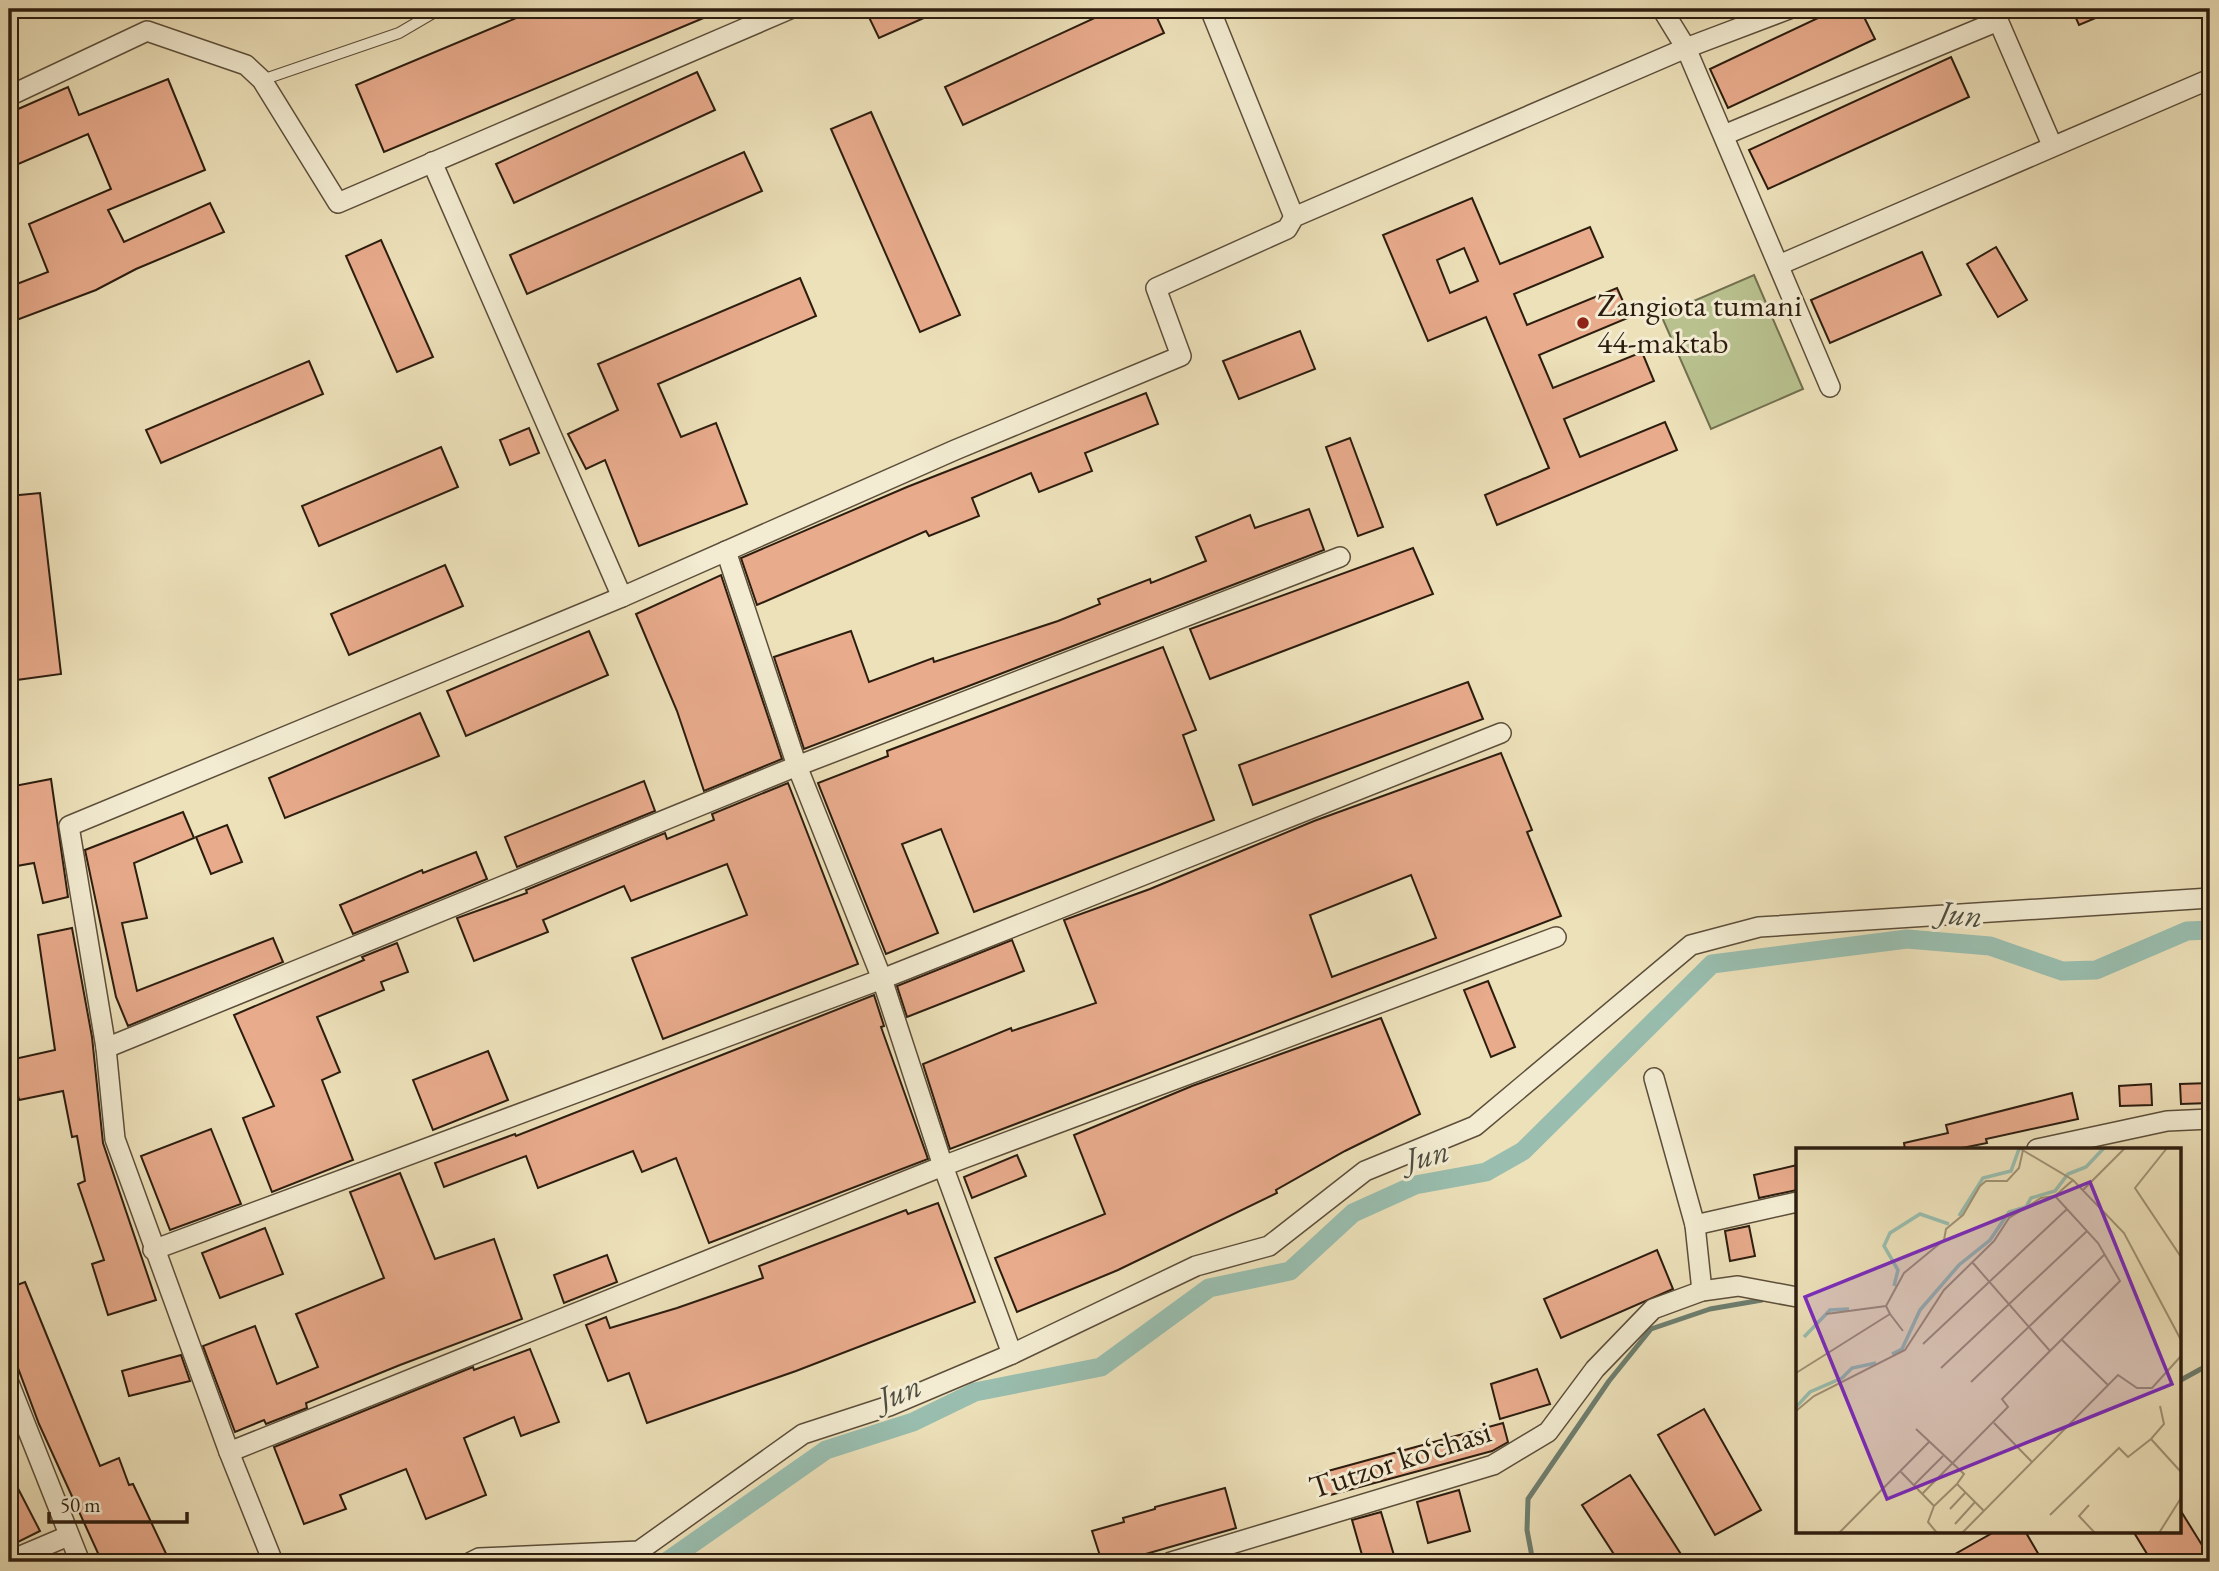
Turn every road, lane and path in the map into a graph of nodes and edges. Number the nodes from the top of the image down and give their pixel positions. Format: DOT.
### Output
graph roads {
  1 [pos="440,9"];
  2 [pos="790,9"];
  3 [pos="1210,9"];
  4 [pos="1662,9"];
  5 [pos="1789,9"];
  6 [pos="1996,15"];
  7 [pos="1686,48"];
  8 [pos="2210,79"];
  9 [pos="262,80"];
  10 [pos="9,96"];
  11 [pos="1724,135"];
  12 [pos="2052,145"];
  13 [pos="432,162"];
  14 [pos="1294,217"];
  15 [pos="1779,265"];
  16 [pos="1830,387"];
  17 [pos="726,551"];
  18 [pos="1340,557"];
  19 [pos="622,597"];
  20 [pos="1501,733"];
  21 [pos="797,766"];
  22 [pos="2210,898"];
  23 [pos="1556,937"];
  24 [pos="882,979"];
  25 [pos="106,1048"];
  26 [pos="1654,1078"];
  27 [pos="2210,1119"];
  28 [pos="2042,1148"];
  29 [pos="943,1166"];
  30 [pos="1796,1202"];
  31 [pos="1695,1225"];
  32 [pos="153,1250"];
  33 [pos="1702,1291"];
  34 [pos="1796,1297"];
  35 [pos="1012,1354"];
  36 [pos="9,1383"];
  37 [pos="229,1452"];
  38 [pos="68,1536"];
  39 [pos="9,1561"];
  40 [pos="80,1562"];
  41 [pos="273,1562"];
  42 [pos="471,1562"];
  43 [pos="1171,1562"];
  1 -- 9 [label="lane"];
  2 -- 13 [label="street"];
  3 -- 14 [label="street"];
  4 -- 7 [label="street"];
  5 -- 7 [label="street"];
  6 -- 11 [label="street"];
  6 -- 12 [label="street"];
  7 -- 11 [label="street"];
  7 -- 14 [label="street"];
  8 -- 12 [label="street"];
  9 -- 10 [label="street"];
  9 -- 13 [label="street"];
  11 -- 15 [label="street"];
  12 -- 15 [label="street"];
  13 -- 19 [label="street"];
  14 -- 17 [label="street"];
  15 -- 16 [label="street"];
  17 -- 19 [label="street"];
  17 -- 21 [label="street"];
  18 -- 21 [label="street"];
  19 -- 25 [label="street"];
  20 -- 24 [label="street"];
  21 -- 24 [label="street"];
  21 -- 25 [label="street"];
  22 -- 35 [label="street"];
  23 -- 29 [label="street"];
  24 -- 29 [label="street"];
  24 -- 32 [label="street"];
  25 -- 32 [label="street"];
  26 -- 31 [label="street"];
  27 -- 28 [label="street"];
  29 -- 35 [label="street"];
  29 -- 37 [label="street"];
  30 -- 31 [label="street"];
  31 -- 33 [label="street"];
  32 -- 37 [label="street"];
  33 -- 34 [label="street, Tutzor ko‘chasi"];
  33 -- 43 [label="street, Tutzor ko‘chasi"];
  35 -- 42 [label="street"];
  36 -- 38 [label="street"];
  37 -- 41 [label="street"];
  38 -- 39 [label="street"];
  38 -- 40 [label="street"];
}
